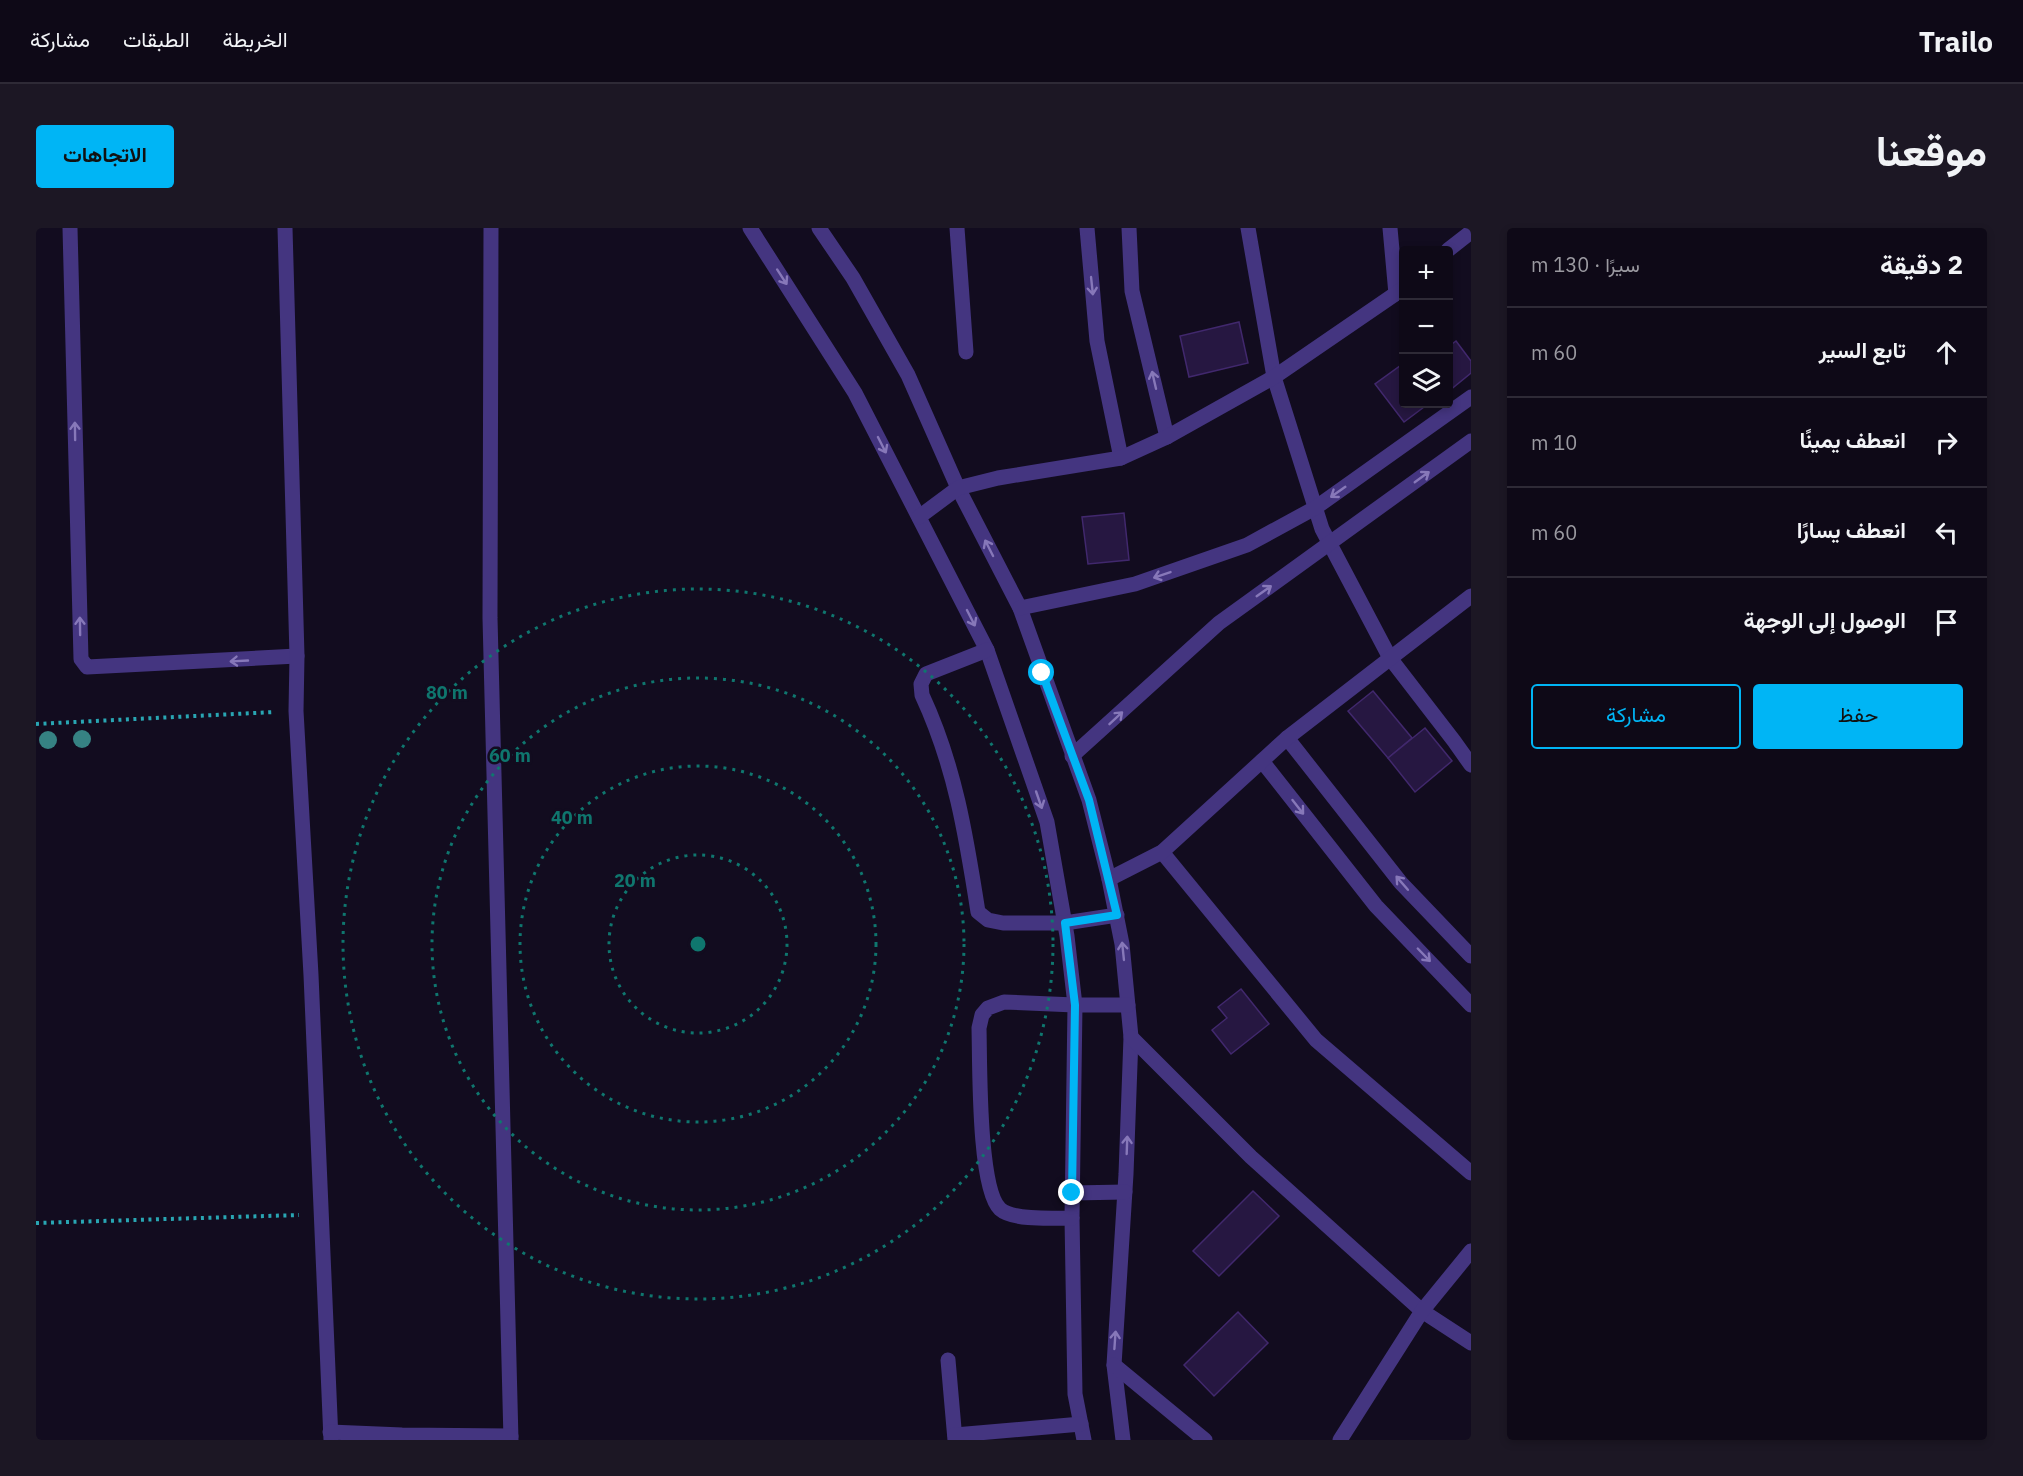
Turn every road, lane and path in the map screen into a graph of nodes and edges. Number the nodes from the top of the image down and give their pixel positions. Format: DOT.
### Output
graph roads {
  1 [pos="70,228"];
  2 [pos="285,228"];
  3 [pos="491,228"];
  4 [pos="750,228"];
  5 [pos="819,228"];
  6 [pos="957,228"];
  7 [pos="1087,228"];
  8 [pos="1129,228"];
  9 [pos="1248,228"];
  10 [pos="1390,228"];
  11 [pos="1471,232"];
  12 [pos="1453,246"];
  13 [pos="1399,285"];
  14 [pos="1399,292"];
  15 [pos="966,352"];
  16 [pos="1274,377"];
  17 [pos="1471,398"];
  18 [pos="1167,437"];
  19 [pos="1471,441"];
  20 [pos="1122,458"];
  21 [pos="958,488"];
  22 [pos="1315,508"];
  23 [pos="919,517"];
  24 [pos="1330,544"];
  25 [pos="1471,596"];
  26 [pos="1020,608"];
  27 [pos="987,650"];
  28 [pos="297,657"];
  29 [pos="1390,658"];
  30 [pos="296,711"];
  31 [pos="36,724"];
  32 [pos="1287,738"];
  33 [pos="1072,756"];
  34 [pos="1262,761"];
  35 [pos="1471,765"];
  36 [pos="1162,852"];
  37 [pos="1109,879"];
  38 [pos="1117,915"];
  39 [pos="1065,923"];
  40 [pos="1471,956"];
  41 [pos="1075,1005"];
  42 [pos="1128,1005"];
  43 [pos="1471,1005"];
  44 [pos="1131,1037"];
  45 [pos="1471,1173"];
  46 [pos="1125,1192"];
  47 [pos="1072,1193"];
  48 [pos="321,1214"];
  49 [pos="1072,1218"];
  50 [pos="36,1223"];
  51 [pos="1471,1251"];
  52 [pos="1422,1311"];
  53 [pos="1471,1342"];
  54 [pos="948,1360"];
  55 [pos="1114,1365"];
  56 [pos="1081,1424"];
  57 [pos="331,1436"];
  58 [pos="955,1437"];
  59 [pos="512,1438"];
  60 [pos="1084,1440"];
  61 [pos="1123,1440"];
  62 [pos="1205,1440"];
  63 [pos="1340,1440"];
  28 -- 1 [label="street, one-way"];
  2 -- 28 [label="street"];
  3 -- 59 [label="street"];
  4 -- 23 [label="street, one-way"];
  5 -- 21 [label="street"];
  6 -- 15 [label="street"];
  7 -- 20 [label="street, one-way"];
  18 -- 8 [label="street, one-way"];
  9 -- 16 [label="street"];
  10 -- 13 [label="street"];
  11 -- 12 [label="street"];
  14 -- 16 [label="street"];
  16 -- 18 [label="street"];
  16 -- 22 [label="street"];
  17 -- 22 [label="street, one-way"];
  18 -- 20 [label="street"];
  24 -- 19 [label="street, one-way"];
  20 -- 21 [label="street"];
  21 -- 23 [label="street"];
  26 -- 21 [label="street, one-way"];
  22 -- 24 [label="street"];
  22 -- 26 [label="street, one-way"];
  23 -- 27 [label="street, one-way"];
  24 -- 29 [label="street"];
  33 -- 24 [label="street, one-way"];
  25 -- 29 [label="street"];
  26 -- 33 [label="street"];
  27 -- 39 [label="street, one-way"];
  27 -- 39 [label="street"];
  28 -- 30 [label="street"];
  29 -- 32 [label="street"];
  29 -- 35 [label="street"];
  30 -- 31 [label="path"];
  30 -- 48 [label="street"];
  32 -- 34 [label="street"];
  40 -- 32 [label="street, one-way"];
  33 -- 37 [label="street"];
  34 -- 36 [label="street"];
  34 -- 43 [label="street, one-way"];
  36 -- 37 [label="street"];
  36 -- 45 [label="street"];
  37 -- 38 [label="street"];
  38 -- 39 [label="street"];
  42 -- 38 [label="street, one-way"];
  39 -- 41 [label="street"];
  41 -- 42 [label="street"];
  41 -- 47 [label="street"];
  41 -- 49 [label="street"];
  42 -- 44 [label="street"];
  46 -- 44 [label="street, one-way"];
  44 -- 52 [label="street"];
  46 -- 47 [label="street"];
  55 -- 46 [label="street, one-way"];
  47 -- 49 [label="street"];
  48 -- 50 [label="path"];
  48 -- 57 [label="street"];
  49 -- 56 [label="street"];
  51 -- 52 [label="street"];
  52 -- 53 [label="street"];
  52 -- 63 [label="street"];
  54 -- 58 [label="street"];
  55 -- 61 [label="street"];
  55 -- 62 [label="street"];
  56 -- 58 [label="street"];
  56 -- 60 [label="street"];
  57 -- 59 [label="street"];
}
